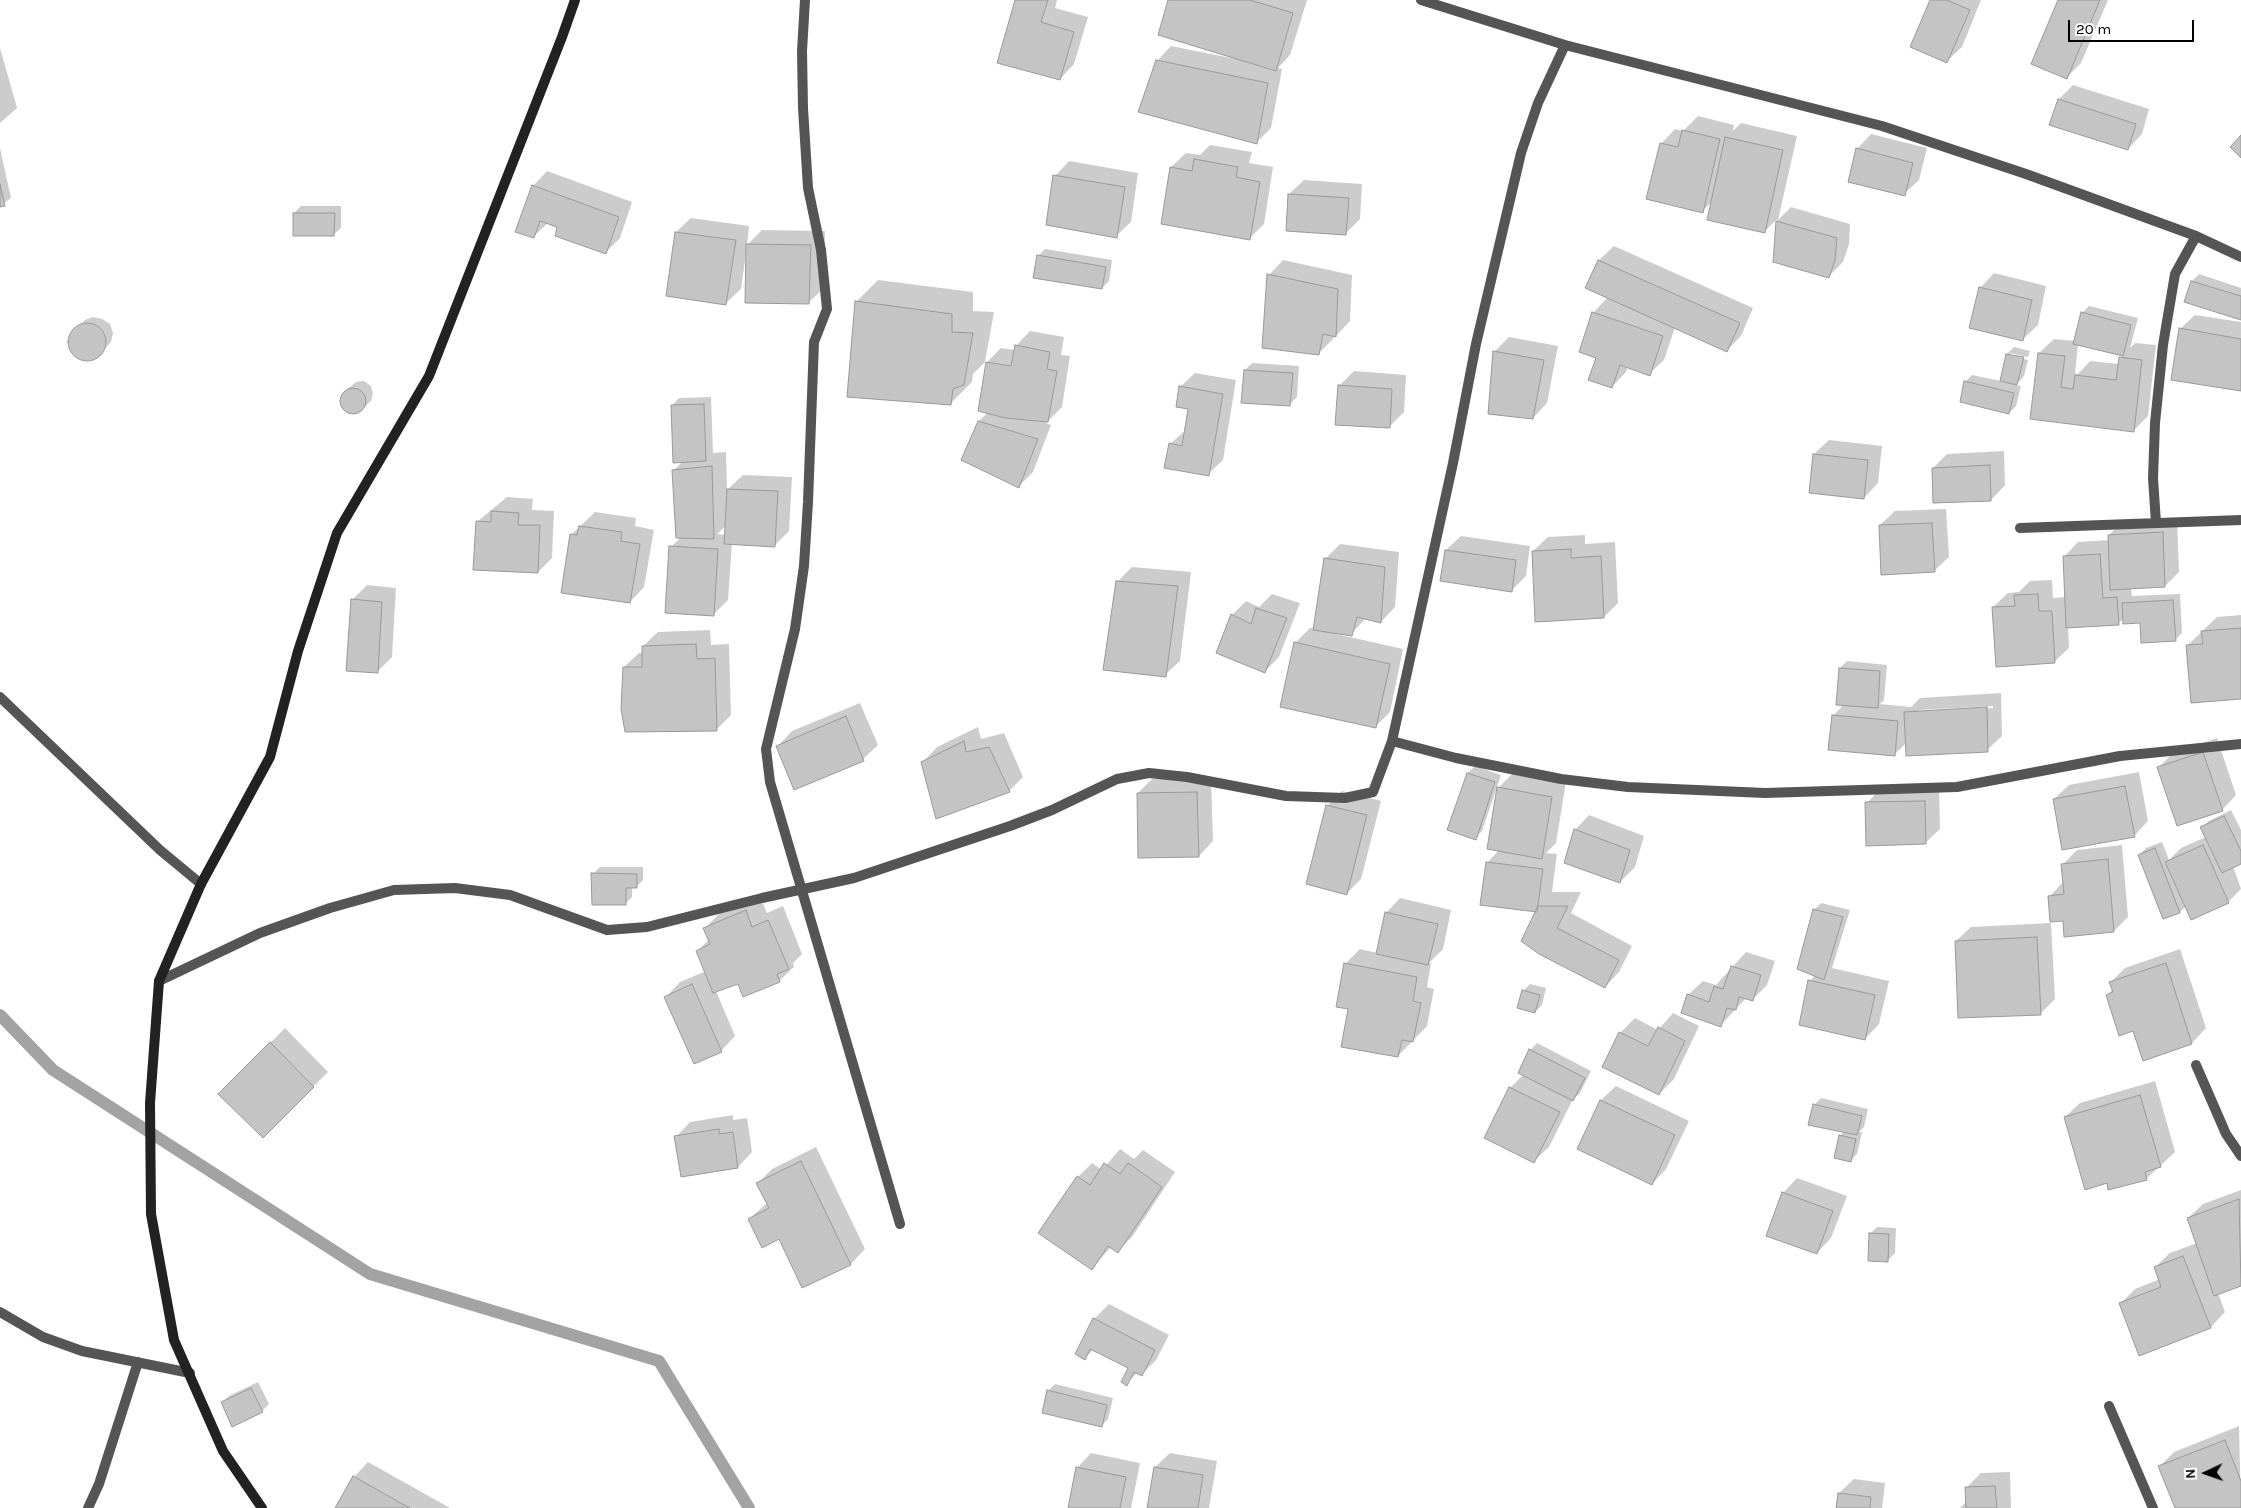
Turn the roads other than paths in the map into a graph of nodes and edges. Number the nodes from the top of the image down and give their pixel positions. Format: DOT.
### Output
graph roads {
  1 [pos="574,0"];
  2 [pos="805,0"];
  3 [pos="1421,0"];
  4 [pos="1565,45"];
  5 [pos="2196,236"];
  6 [pos="2241,257"];
  7 [pos="2241,520"];
  8 [pos="2156,523"];
  9 [pos="2020,528"];
  10 [pos="0,696"];
  11 [pos="1392,740"];
  12 [pos="2241,744"];
  13 [pos="201,884"];
  14 [pos="801,889"];
  15 [pos="159,981"];
  16 [pos="2196,1065"];
  17 [pos="2241,1156"];
  18 [pos="900,1224"];
  19 [pos="0,1312"];
  20 [pos="138,1362"];
  21 [pos="190,1374"];
  22 [pos="2109,1406"];
  23 [pos="88,1508"];
  24 [pos="262,1508"];
  25 [pos="2152,1508"];
  1 -- 13 [label="street"];
  2 -- 14 [label="street"];
  3 -- 4 [label="street"];
  4 -- 5 [label="street"];
  4 -- 11 [label="street"];
  5 -- 6 [label="street"];
  5 -- 8 [label="street"];
  7 -- 8 [label="street"];
  8 -- 9 [label="street"];
  10 -- 13 [label="street"];
  11 -- 12 [label="street"];
  11 -- 14 [label="street"];
  13 -- 15 [label="street"];
  14 -- 15 [label="street"];
  14 -- 18 [label="street"];
  15 -- 21 [label="street"];
  16 -- 17 [label="street"];
  19 -- 20 [label="street"];
  20 -- 21 [label="street"];
  20 -- 23 [label="street"];
  21 -- 24 [label="street"];
  22 -- 25 [label="street"];
}
